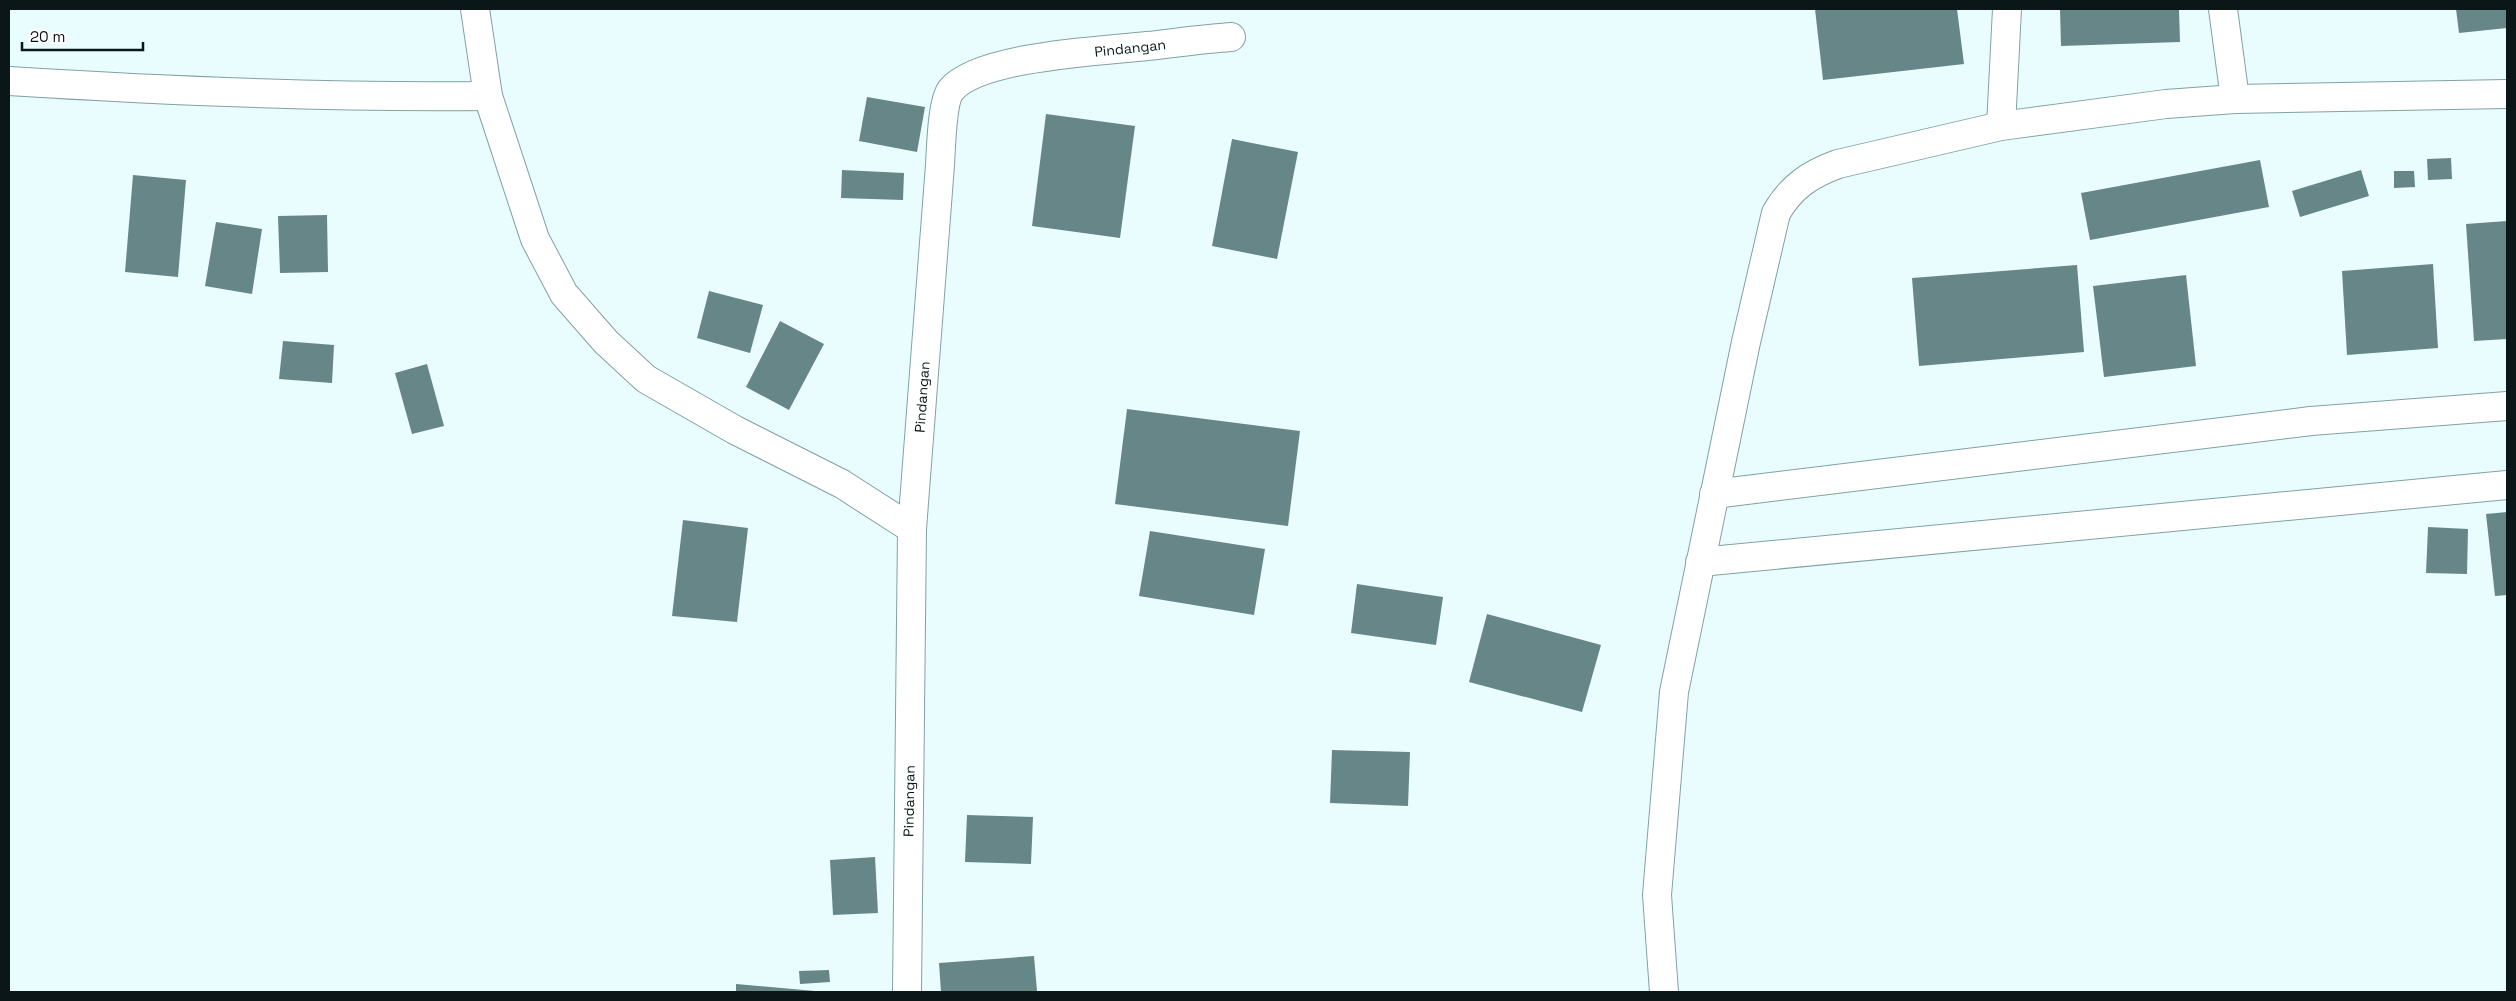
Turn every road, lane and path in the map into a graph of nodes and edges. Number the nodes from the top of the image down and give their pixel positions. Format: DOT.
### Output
graph roads {
  1 [pos="475,9"];
  2 [pos="2007,9"];
  3 [pos="2223,9"];
  4 [pos="1230,38"];
  5 [pos="9,82"];
  6 [pos="2507,94"];
  7 [pos="488,96"];
  8 [pos="2235,99"];
  9 [pos="2000,126"];
  10 [pos="2507,406"];
  11 [pos="2507,485"];
  12 [pos="1714,494"];
  13 [pos="912,529"];
  14 [pos="1700,562"];
  15 [pos="907,992"];
  16 [pos="1664,992"];
  1 -- 7 [label="street"];
  2 -- 9 [label="street"];
  3 -- 8 [label="street"];
  4 -- 13 [label="street, Pindangan"];
  5 -- 7 [label="street"];
  6 -- 8 [label="street"];
  7 -- 13 [label="street"];
  8 -- 9 [label="street"];
  9 -- 12 [label="street"];
  10 -- 12 [label="street"];
  11 -- 14 [label="street"];
  12 -- 14 [label="street"];
  13 -- 15 [label="street, Pindangan"];
  14 -- 16 [label="street"];
}
